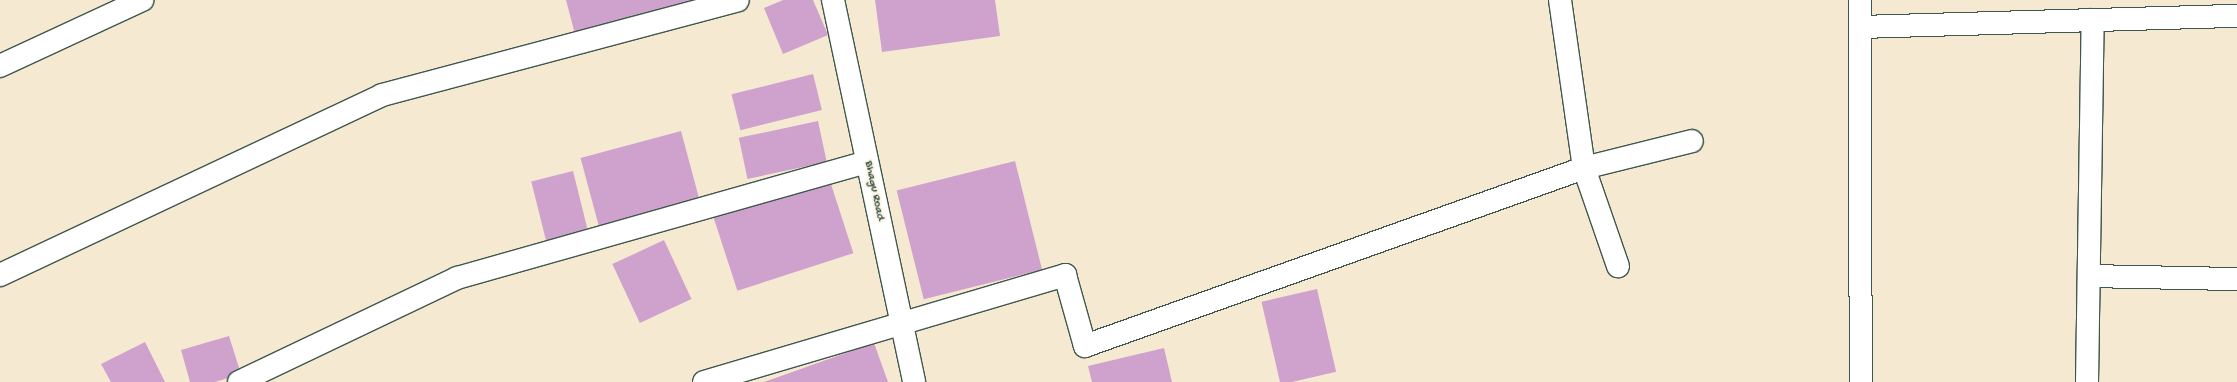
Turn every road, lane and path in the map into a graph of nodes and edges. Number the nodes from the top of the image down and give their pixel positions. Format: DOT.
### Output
graph roads {
  1 [pos="142,0"];
  2 [pos="738,0"];
  3 [pos="833,0"];
  4 [pos="1560,0"];
  5 [pos="1860,0"];
  6 [pos="2237,16"];
  7 [pos="2093,20"];
  8 [pos="1860,27"];
  9 [pos="0,66"];
  10 [pos="1692,141"];
  11 [pos="867,162"];
  12 [pos="1584,168"];
  13 [pos="1618,266"];
  14 [pos="0,275"];
  15 [pos="2089,276"];
  16 [pos="2237,279"];
  17 [pos="902,324"];
  18 [pos="239,382"];
  19 [pos="704,382"];
  20 [pos="914,382"];
  21 [pos="1862,382"];
  22 [pos="2087,382"];
  1 -- 9 [label="street"];
  2 -- 14 [label="street"];
  3 -- 11 [label="street, Bhagu Road"];
  4 -- 12 [label="street"];
  5 -- 8 [label="street"];
  6 -- 7 [label="street"];
  7 -- 8 [label="street"];
  7 -- 15 [label="street"];
  8 -- 21 [label="street"];
  10 -- 12 [label="street"];
  11 -- 17 [label="street, Bhagu Road"];
  11 -- 18 [label="street"];
  12 -- 13 [label="street"];
  12 -- 17 [label="street"];
  15 -- 16 [label="street"];
  15 -- 22 [label="street"];
  17 -- 19 [label="street"];
  17 -- 20 [label="street, Bhagu Road"];
}
